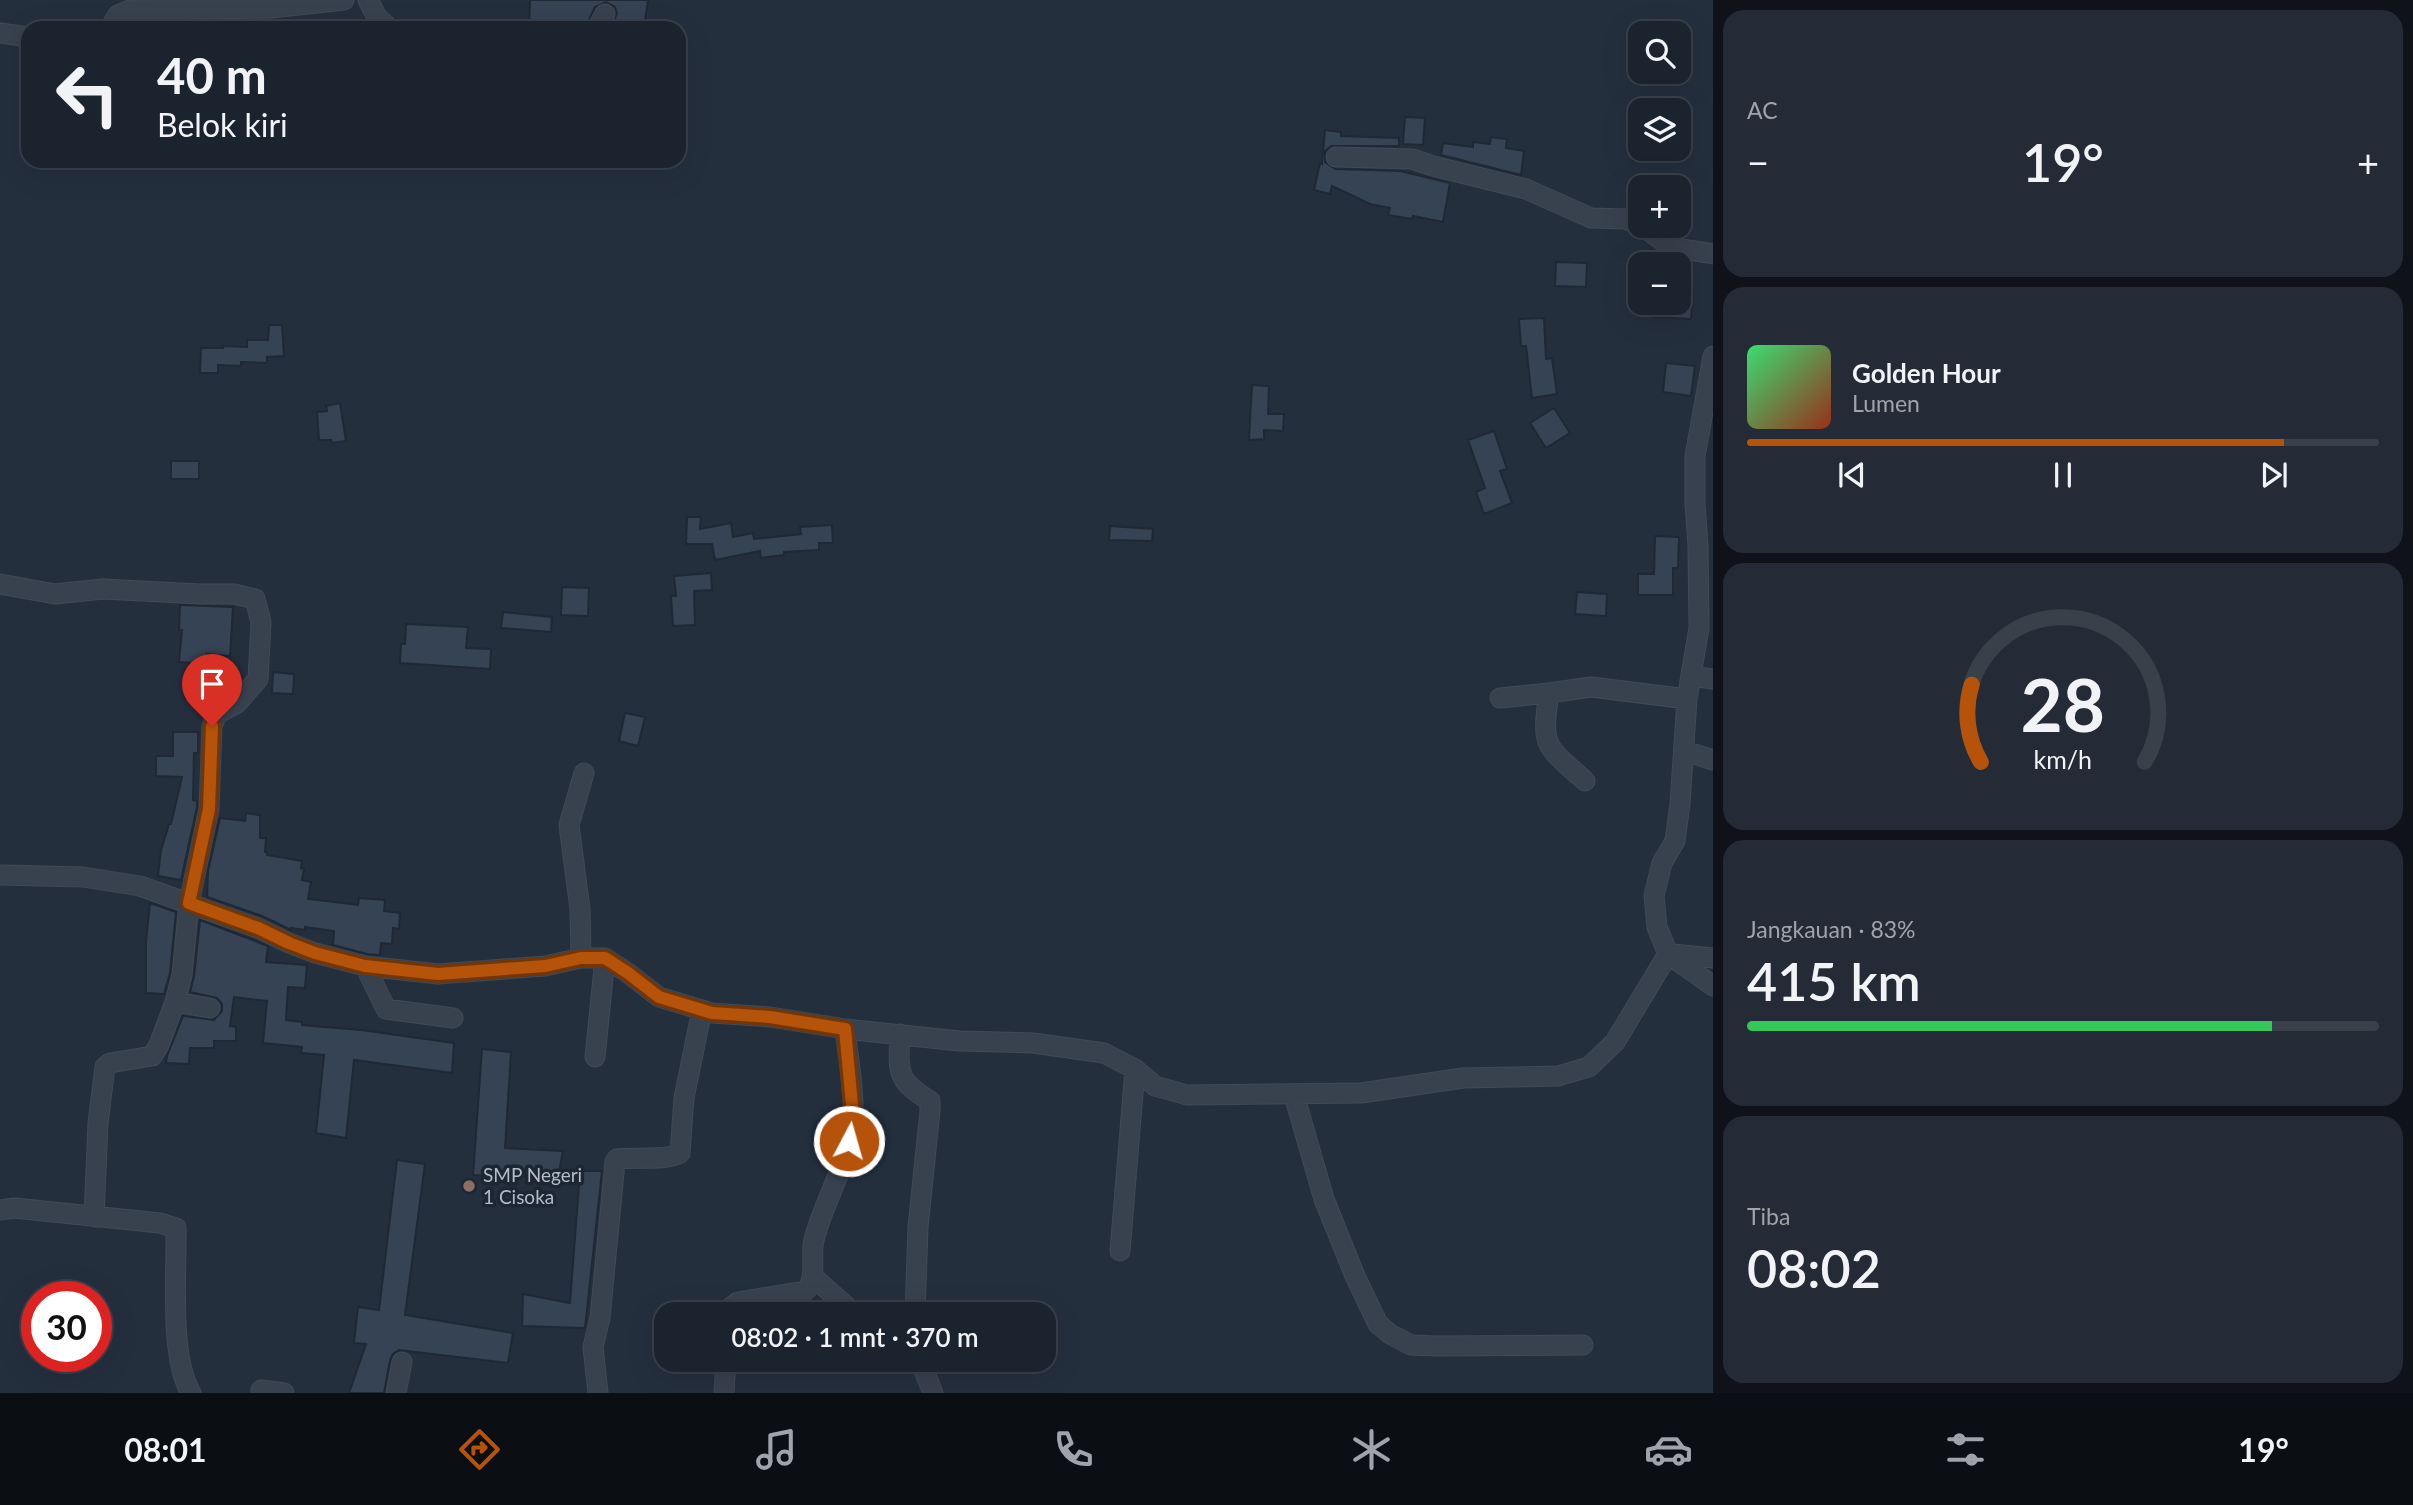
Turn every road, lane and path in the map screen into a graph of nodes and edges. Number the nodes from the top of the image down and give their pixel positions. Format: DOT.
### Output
graph roads {
  1 [pos="344,0"];
  2 [pos="368,0"];
  3 [pos="114,21"];
  4 [pos="381,21"];
  5 [pos="0,33"];
  6 [pos="21,36"];
  7 [pos="1336,157"];
  8 [pos="1628,220"];
  9 [pos="1659,238"];
  10 [pos="1713,254"];
  11 [pos="1713,356"];
  12 [pos="0,584"];
  13 [pos="1691,676"];
  14 [pos="1713,679"];
  15 [pos="1549,693"];
  16 [pos="1500,698"];
  17 [pos="1687,699"];
  18 [pos="1685,751"];
  19 [pos="1713,760"];
  20 [pos="584,773"];
  21 [pos="1585,781"];
  22 [pos="0,875"];
  23 [pos="189,903"];
  24 [pos="1668,954"];
  25 [pos="581,958"];
  26 [pos="605,958"];
  27 [pos="1713,958"];
  28 [pos="365,966"];
  29 [pos="1713,986"];
  30 [pos="175,1003"];
  31 [pos="209,1007"];
  32 [pos="702,1010"];
  33 [pos="453,1018"];
  34 [pos="845,1029"];
  35 [pos="900,1034"];
  36 [pos="595,1057"];
  37 [pos="1135,1069"];
  38 [pos="1294,1095"];
  39 [pos="0,1210"];
  40 [pos="94,1217"];
  41 [pos="1120,1251"];
  42 [pos="812,1276"];
  43 [pos="738,1302"];
  44 [pos="841,1302"];
  45 [pos="915,1302"];
  46 [pos="1583,1345"];
  47 [pos="402,1362"];
  48 [pos="725,1372"];
  49 [pos="925,1372"];
  50 [pos="261,1390"];
  51 [pos="191,1393"];
  52 [pos="285,1393"];
  53 [pos="396,1393"];
  54 [pos="598,1393"];
  55 [pos="724,1393"];
  56 [pos="933,1393"];
  1 -- 3 [label="street"];
  2 -- 4 [label="street"];
  5 -- 6 [label="street"];
  7 -- 8 [label="street"];
  9 -- 10 [label="street"];
  11 -- 13 [label="street"];
  12 -- 23 [label="street"];
  13 -- 14 [label="street"];
  13 -- 17 [label="street"];
  15 -- 16 [label="street"];
  15 -- 17 [label="street"];
  15 -- 21 [label="street"];
  17 -- 18 [label="street"];
  18 -- 19 [label="street"];
  18 -- 24 [label="street"];
  20 -- 25 [label="street"];
  22 -- 23 [label="street"];
  23 -- 28 [label="street"];
  23 -- 30 [label="street"];
  24 -- 27 [label="street"];
  24 -- 29 [label="street"];
  24 -- 38 [label="street"];
  25 -- 26 [label="street"];
  25 -- 28 [label="street"];
  26 -- 32 [label="street"];
  26 -- 36 [label="street"];
  28 -- 33 [label="street"];
  30 -- 31 [label="street"];
  30 -- 40 [label="street"];
  32 -- 34 [label="street"];
  32 -- 54 [label="street"];
  34 -- 35 [label="street"];
  34 -- 42 [label="street"];
  35 -- 37 [label="street"];
  35 -- 45 [label="street"];
  37 -- 38 [label="street"];
  37 -- 41 [label="street"];
  38 -- 46 [label="street"];
  39 -- 40 [label="street"];
  40 -- 51 [label="street"];
  42 -- 43 [label="street"];
  42 -- 44 [label="street"];
  47 -- 53 [label="street"];
  48 -- 55 [label="street"];
  49 -- 56 [label="street"];
  50 -- 52 [label="street"];
}
